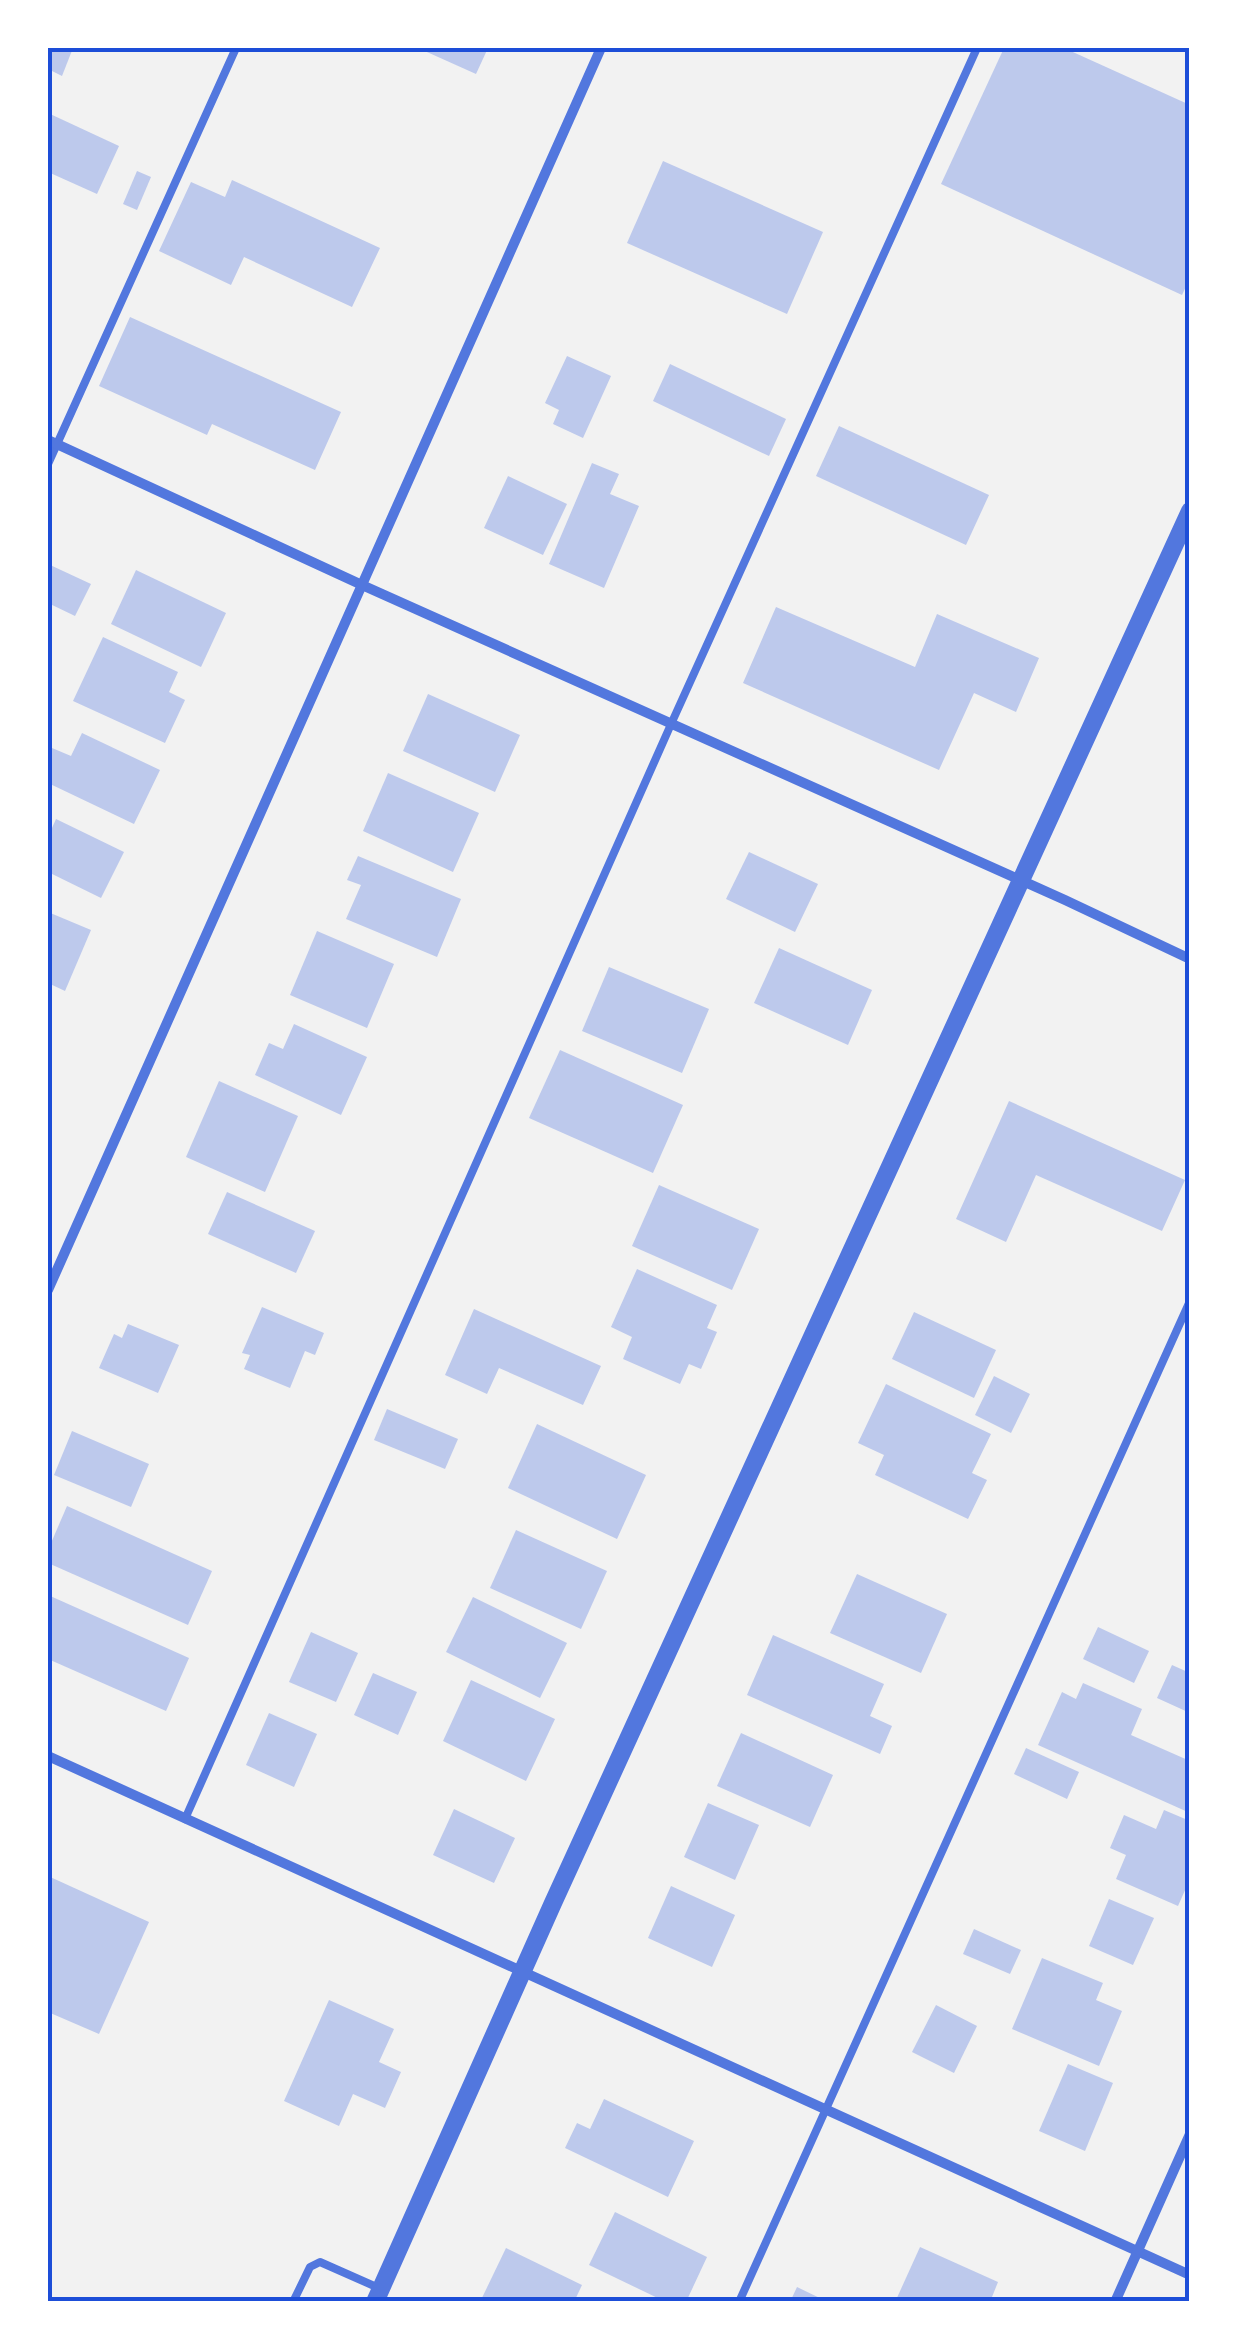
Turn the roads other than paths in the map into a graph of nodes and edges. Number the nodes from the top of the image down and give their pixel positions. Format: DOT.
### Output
graph roads {
  1 [pos="236,48"];
  2 [pos="601,48"];
  3 [pos="977,48"];
  4 [pos="52,442"];
  5 [pos="48,464"];
  6 [pos="1190,511"];
  7 [pos="1183,544"];
  8 [pos="362,585"];
  9 [pos="672,722"];
  10 [pos="1022,881"];
  11 [pos="1190,959"];
  12 [pos="48,1290"];
  13 [pos="1190,1302"];
  14 [pos="48,1756"];
  15 [pos="185,1819"];
  16 [pos="522,1972"];
  17 [pos="825,2109"];
  18 [pos="1190,2134"];
  19 [pos="1137,2251"];
  20 [pos="1190,2274"];
  21 [pos="378,2295"];
  22 [pos="293,2302"];
  23 [pos="740,2302"];
  24 [pos="1115,2302"];
  1 -- 4 [label="lane"];
  2 -- 8 [label="street"];
  3 -- 9 [label="lane"];
  4 -- 5 [label="lane"];
  4 -- 8 [label="street"];
  6 -- 7 [label="street"];
  7 -- 10 [label="street"];
  8 -- 9 [label="street"];
  8 -- 12 [label="street"];
  9 -- 10 [label="street"];
  9 -- 15 [label="lane"];
  10 -- 11 [label="street"];
  10 -- 16 [label="street"];
  13 -- 17 [label="lane"];
  14 -- 15 [label="street"];
  15 -- 16 [label="street"];
  16 -- 17 [label="street"];
  16 -- 21 [label="street"];
  17 -- 19 [label="street"];
  17 -- 23 [label="lane"];
  18 -- 19 [label="street"];
  19 -- 20 [label="street"];
  19 -- 24 [label="street"];
  21 -- 22 [label="lane"];
}
